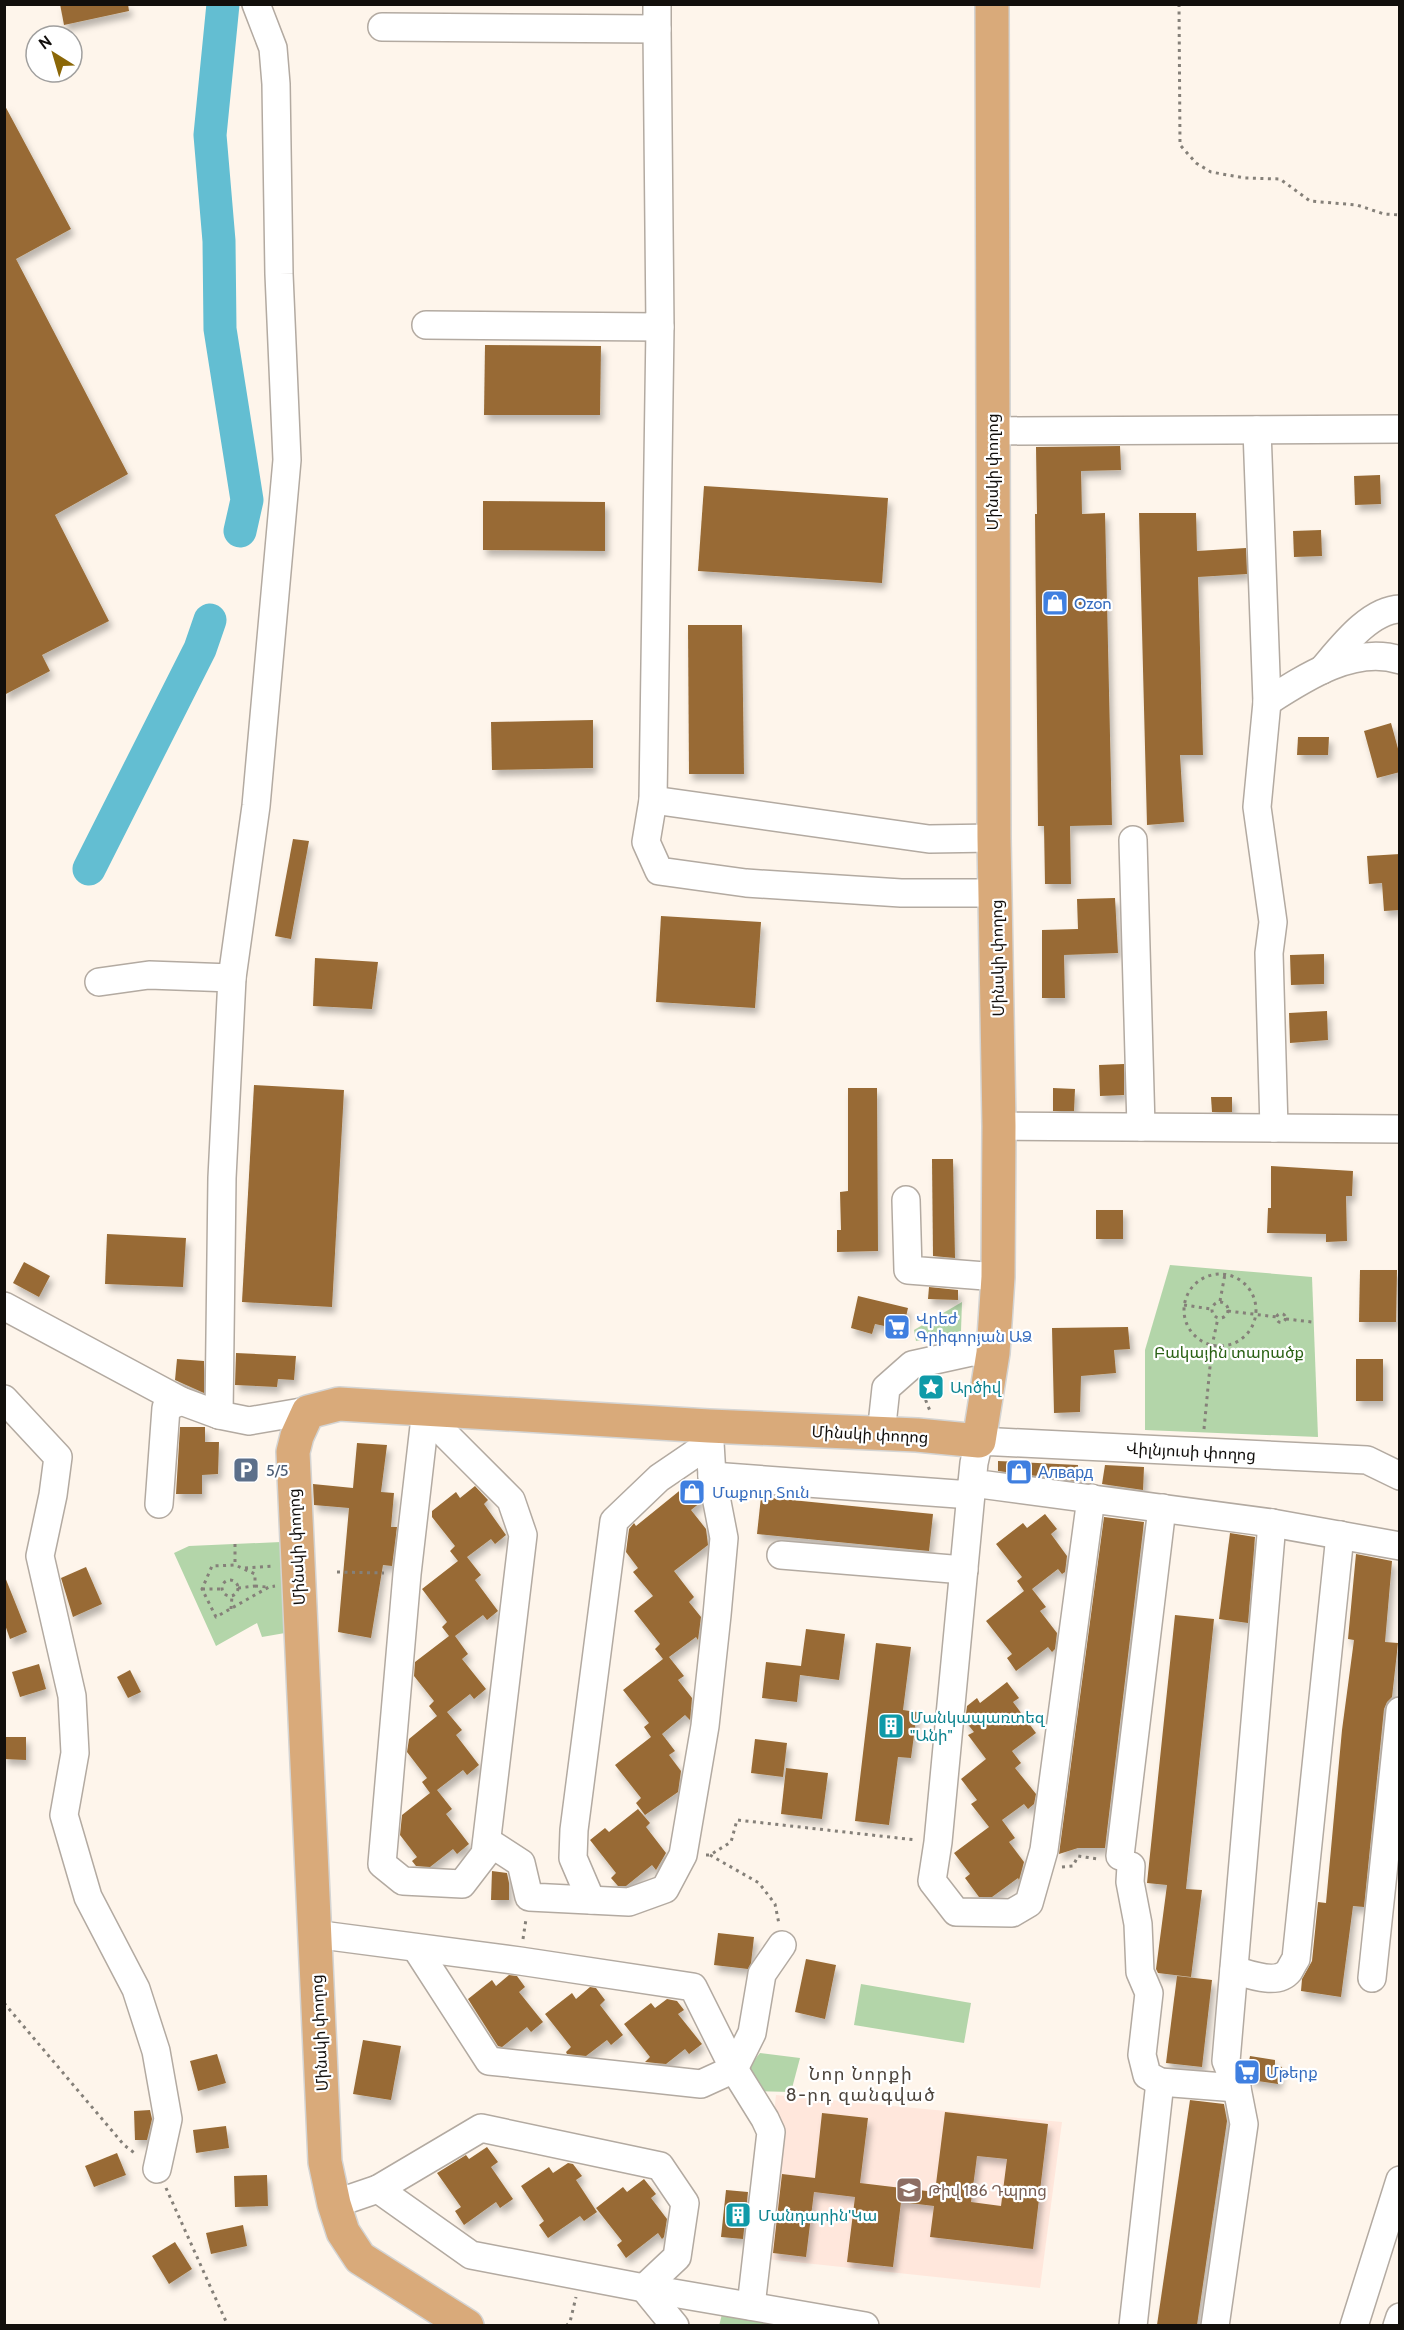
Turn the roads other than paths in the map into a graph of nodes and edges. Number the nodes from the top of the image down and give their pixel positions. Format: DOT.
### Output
graph roads {
  1 [pos="256,4"];
  2 [pos="993,4"];
  3 [pos="657,17"];
  4 [pos="382,27"];
  5 [pos="426,325"];
  6 [pos="660,327"];
  7 [pos="1400,429"];
  8 [pos="1257,430"];
  9 [pos="992,431"];
  10 [pos="1400,609"];
  11 [pos="1400,660"];
  12 [pos="1320,673"];
  13 [pos="1267,702"];
  14 [pos="653,800"];
  15 [pos="994,838"];
  16 [pos="1133,840"];
  17 [pos="996,893"];
  18 [pos="232,978"];
  19 [pos="99,982"];
  20 [pos="999,1126"];
  21 [pos="1141,1127"];
  22 [pos="1274,1128"];
  23 [pos="1400,1129"];
  24 [pos="906,1200"];
  25 [pos="998,1277"];
  26 [pos="4,1306"];
  27 [pos="993,1353"];
  28 [pos="4,1400"];
  29 [pos="181,1401"];
  30 [pos="426,1408"];
  31 [pos="313,1410"];
  32 [pos="219,1415"];
  33 [pos="881,1434"];
  34 [pos="709,1435"];
  35 [pos="979,1441"];
  36 [pos="712,1476"];
  37 [pos="1400,1476"];
  38 [pos="972,1489"];
  39 [pos="1091,1498"];
  40 [pos="159,1504"];
  41 [pos="1162,1508"];
  42 [pos="1272,1523"];
  43 [pos="1340,1535"];
  44 [pos="1400,1546"];
  45 [pos="781,1555"];
  46 [pos="964,1570"];
  47 [pos="1400,1711"];
  48 [pos="487,1841"];
  49 [pos="591,1900"];
  50 [pos="314,1934"];
  51 [pos="782,1945"];
  52 [pos="416,1948"];
  53 [pos="1234,1970"];
  54 [pos="1372,1978"];
  55 [pos="734,2069"];
  56 [pos="1160,2082"];
  57 [pos="1237,2088"];
  58 [pos="157,2169"];
  59 [pos="1400,2180"];
  60 [pos="378,2189"];
  61 [pos="334,2204"];
  62 [pos="644,2288"];
  63 [pos="751,2306"];
  64 [pos="1400,2317"];
  65 [pos="467,2325"];
  66 [pos="675,2325"];
  67 [pos="865,2325"];
  68 [pos="1133,2325"];
  69 [pos="1215,2325"];
  70 [pos="1354,2325"];
  71 [pos="1397,2325"];
  1 -- 18 [label="street"];
  2 -- 9 [label="main road, Մինսկի փողոց"];
  3 -- 4 [label="street"];
  3 -- 6 [label="street"];
  5 -- 6 [label="street"];
  6 -- 14 [label="street"];
  7 -- 8 [label="street"];
  8 -- 9 [label="street"];
  8 -- 13 [label="street"];
  9 -- 15 [label="main road, Մինսկի փողոց"];
  10 -- 12 [label="street"];
  11 -- 12 [label="street"];
  12 -- 13 [label="street"];
  13 -- 22 [label="street"];
  14 -- 15 [label="street"];
  14 -- 17 [label="street"];
  15 -- 17 [label="main road, Մինսկի փողոց"];
  16 -- 21 [label="street"];
  17 -- 20 [label="main road, Մինսկի փողոց"];
  18 -- 19 [label="street"];
  18 -- 32 [label="street"];
  20 -- 21 [label="street"];
  20 -- 25 [label="main road, Մինսկի փողոց"];
  21 -- 22 [label="street"];
  22 -- 23 [label="street"];
  24 -- 25 [label="street"];
  25 -- 27 [label="main road, Մինսկի փողոց"];
  26 -- 29 [label="street"];
  27 -- 33 [label="street"];
  27 -- 35 [label="main road, Մինսկի փողոց"];
  28 -- 58 [label="street"];
  29 -- 32 [label="street"];
  29 -- 40 [label="street"];
  30 -- 31 [label="main road, Մինսկի փողոց"];
  30 -- 34 [label="main road, Մինսկի փողոց"];
  30 -- 48 [label="street"];
  30 -- 48 [label="street"];
  31 -- 32 [label="street"];
  31 -- 50 [label="main road, Մինսկի փողոց"];
  33 -- 34 [label="main road, Մինսկի փողոց"];
  33 -- 35 [label="main road, Մինսկի փողոց"];
  34 -- 36 [label="street"];
  34 -- 49 [label="street"];
  35 -- 37 [label="street, Վիլնյուսի փողոց"];
  35 -- 38 [label="street"];
  36 -- 38 [label="street"];
  36 -- 49 [label="street"];
  38 -- 39 [label="street"];
  38 -- 46 [label="street"];
  39 -- 41 [label="street"];
  39 -- 46 [label="street"];
  41 -- 42 [label="street"];
  41 -- 56 [label="street"];
  42 -- 43 [label="street"];
  42 -- 53 [label="street"];
  43 -- 44 [label="street"];
  43 -- 53 [label="street"];
  45 -- 46 [label="street"];
  47 -- 54 [label="street"];
  48 -- 49 [label="street"];
  50 -- 52 [label="street"];
  50 -- 61 [label="main road, Մինսկի փողոց"];
  51 -- 55 [label="street"];
  52 -- 55 [label="street"];
  52 -- 55 [label="street"];
  53 -- 57 [label="street"];
  55 -- 63 [label="street"];
  56 -- 57 [label="street"];
  56 -- 68 [label="street"];
  57 -- 69 [label="street"];
  59 -- 70 [label="street"];
  60 -- 61 [label="street"];
  60 -- 62 [label="street"];
  60 -- 62 [label="street"];
  61 -- 65 [label="main road, Մինսկի փողոց"];
  62 -- 63 [label="street"];
  62 -- 66 [label="street"];
  63 -- 67 [label="street"];
  64 -- 71 [label="street"];
}
